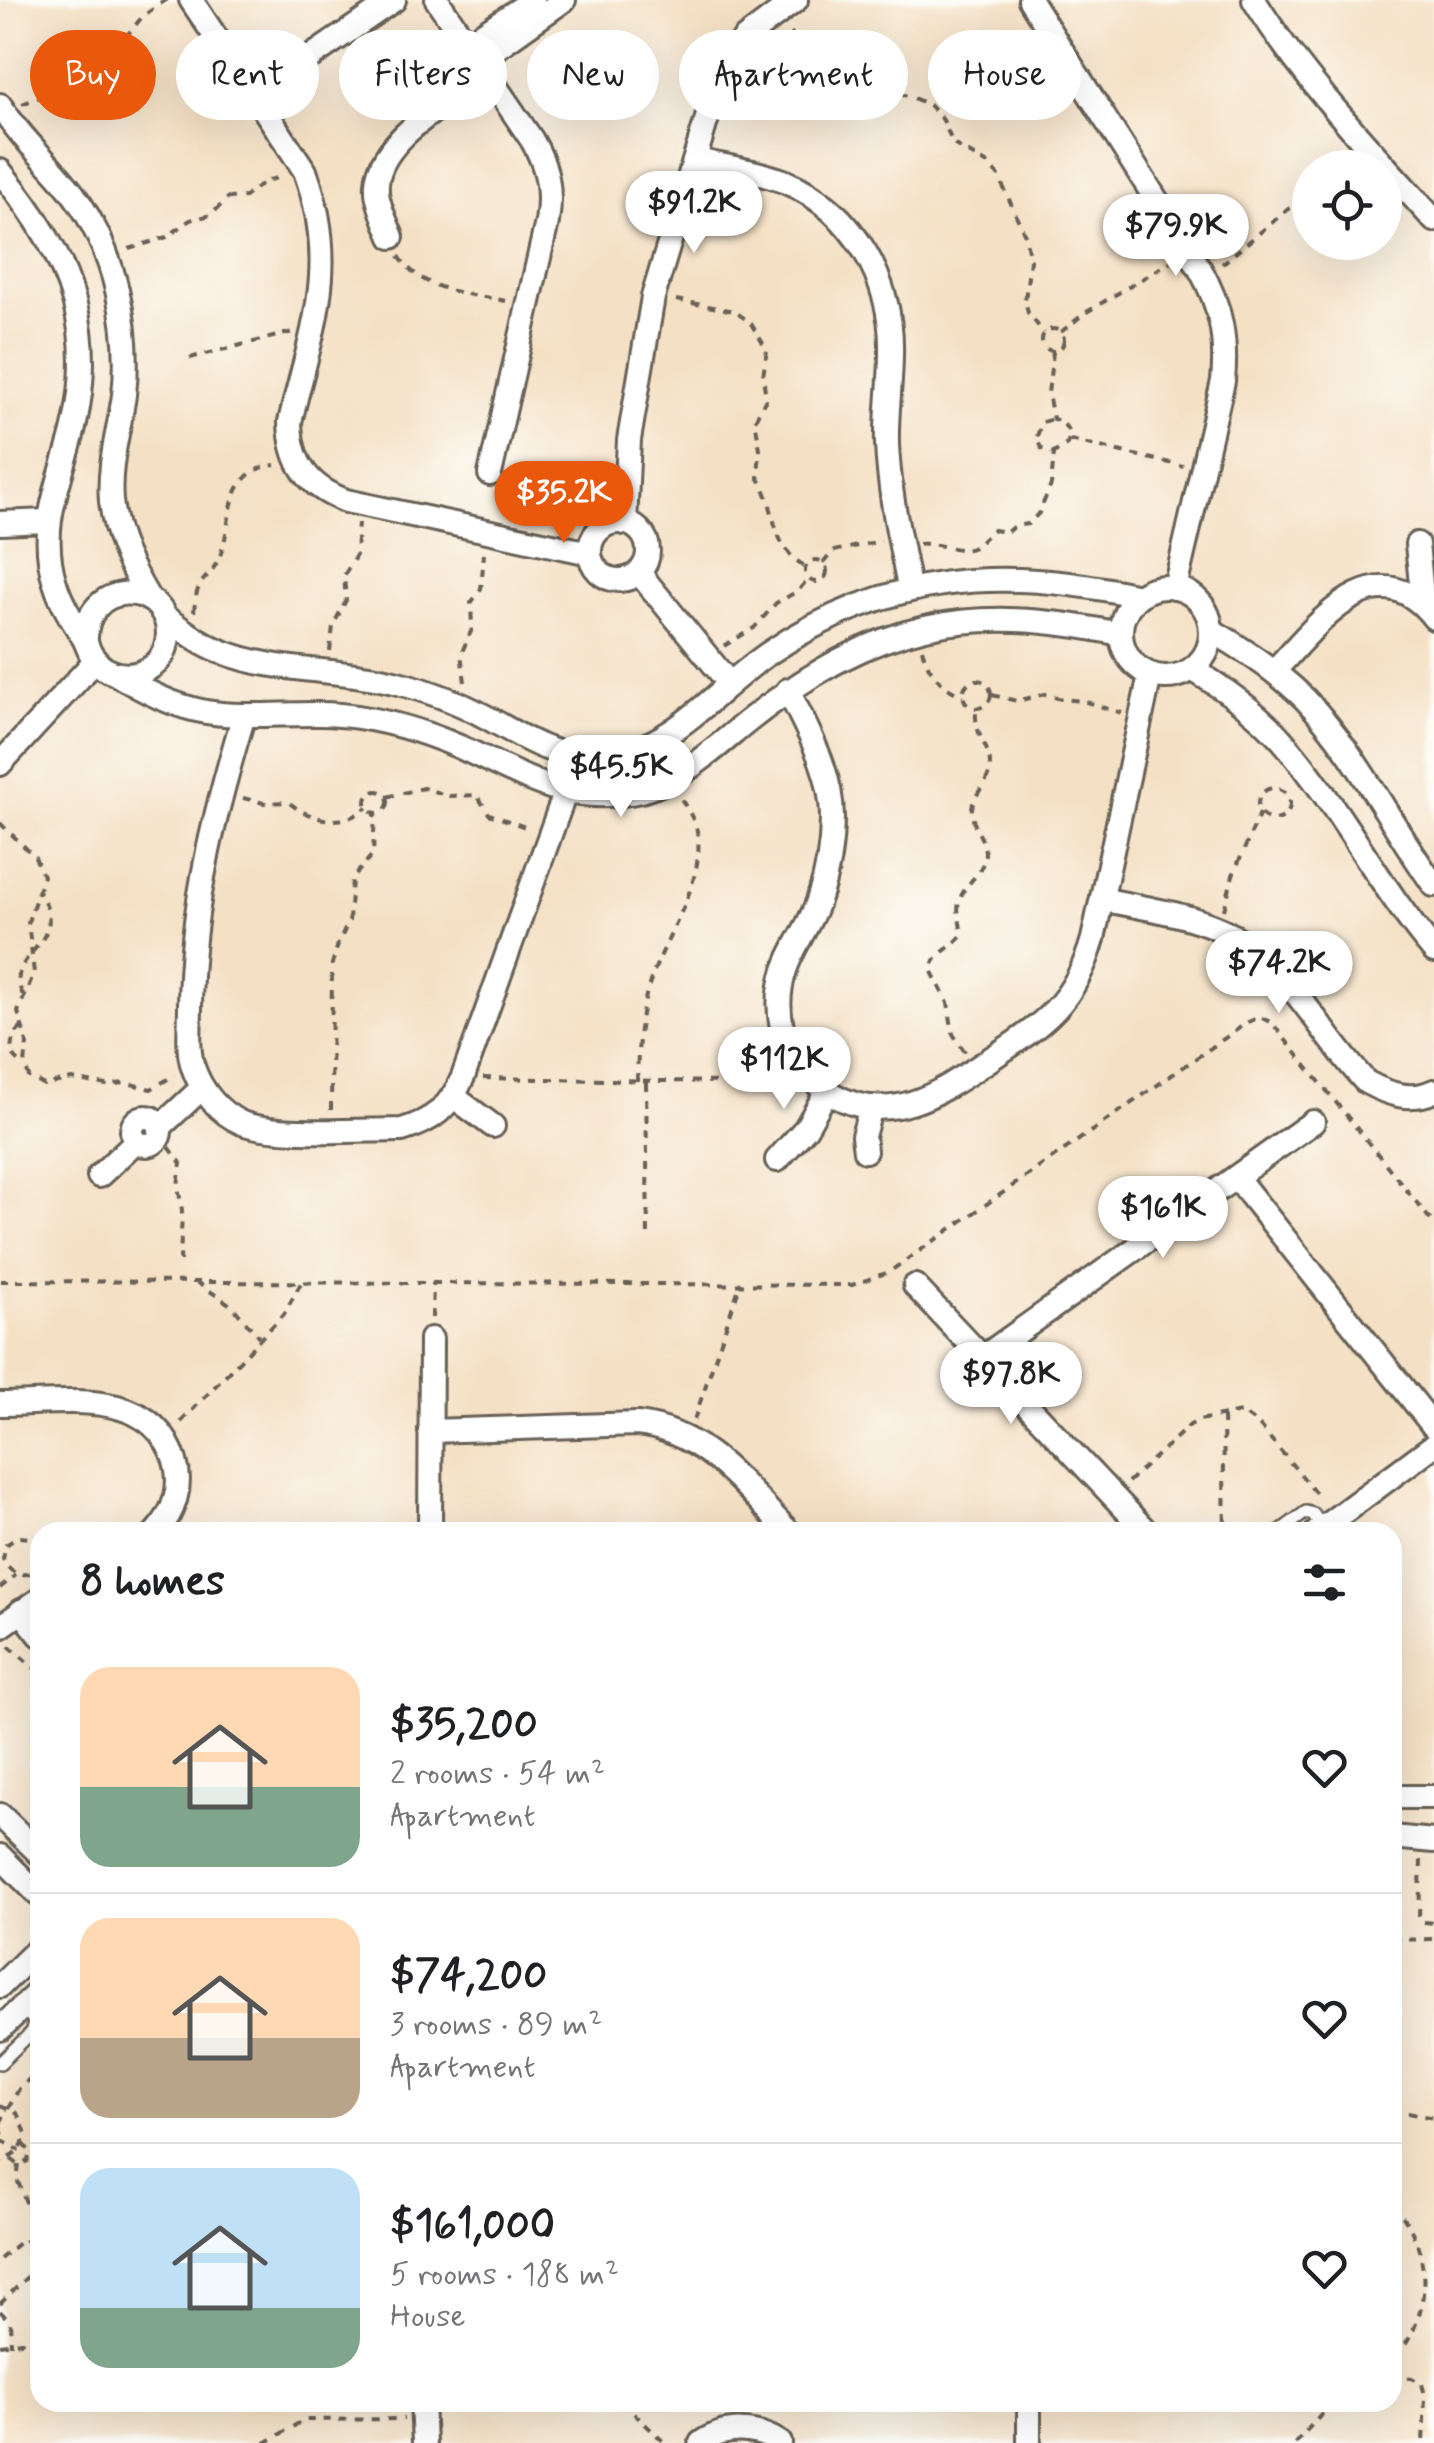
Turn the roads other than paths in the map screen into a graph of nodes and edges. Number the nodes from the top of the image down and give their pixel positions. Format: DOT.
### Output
graph roads {
  1 [pos="190,0"];
  2 [pos="394,0"];
  3 [pos="437,0"];
  4 [pos="564,0"];
  5 [pos="796,0"];
  6 [pos="1030,0"];
  7 [pos="1254,0"];
  8 [pos="535,5"];
  9 [pos="457,30"];
  10 [pos="507,32"];
  11 [pos="319,51"];
  12 [pos="507,105"];
  13 [pos="3,111"];
  14 [pos="419,120"];
  15 [pos="697,160"];
  16 [pos="0,170"];
  17 [pos="1434,220"];
  18 [pos="392,238"];
  19 [pos="490,474"];
  20 [pos="47,521"];
  21 [pos="625,522"];
  22 [pos="0,523"];
  23 [pos="1417,544"];
  24 [pos="590,553"];
  25 [pos="639,573"];
  26 [pos="909,587"];
  27 [pos="1175,588"];
  28 [pos="1139,596"];
  29 [pos="157,608"];
  30 [pos="1429,611"];
  31 [pos="1210,630"];
  32 [pos="1120,634"];
  33 [pos="91,651"];
  34 [pos="1192,669"];
  35 [pos="1274,671"];
  36 [pos="116,674"];
  37 [pos="1150,675"];
  38 [pos="729,683"];
  39 [pos="788,690"];
  40 [pos="244,714"];
  41 [pos="0,764"];
  42 [pos="565,793"];
  43 [pos="1434,885"];
  44 [pos="1102,899"];
  45 [pos="1434,951"];
  46 [pos="458,1087"];
  47 [pos="820,1087"];
  48 [pos="202,1088"];
  49 [pos="1434,1091"];
  50 [pos="870,1107"];
  51 [pos="1313,1122"];
  52 [pos="493,1126"];
  53 [pos="865,1151"];
  54 [pos="778,1160"];
  55 [pos="99,1176"];
  56 [pos="1236,1177"];
  57 [pos="915,1286"];
  58 [pos="431,1339"];
  59 [pos="982,1358"];
  60 [pos="0,1404"];
  61 [pos="1434,1427"];
  62 [pos="430,1431"];
  63 [pos="1434,1445"];
  64 [pos="165,1522"];
  65 [pos="430,1522"];
  66 [pos="779,1522"];
  67 [pos="1137,1522"];
  68 [pos="1292,1522"];
  69 [pos="1322,1522"];
  70 [pos="1331,1522"];
  71 [pos="30,1606"];
  72 [pos="2,1634"];
  73 [pos="1402,1797"];
  74 [pos="1434,1797"];
  75 [pos="0,1815"];
  76 [pos="1402,1838"];
  77 [pos="1428,1841"];
  78 [pos="30,1844"];
  79 [pos="0,1856"];
  80 [pos="30,1886"];
  81 [pos="30,1957"];
  82 [pos="0,1986"];
  83 [pos="30,2000"];
  84 [pos="22,2008"];
  85 [pos="30,2016"];
  86 [pos="0,2029"];
  87 [pos="30,2034"];
  88 [pos="0,2063"];
  89 [pos="1029,2412"];
  90 [pos="701,2443"];
  91 [pos="780,2443"];
  92 [pos="1028,2443"];
  1 -- 24 [label="street"];
  2 -- 11 [label="street"];
  3 -- 9 [label="street"];
  4 -- 8 [label="street"];
  5 -- 15 [label="street"];
  6 -- 27 [label="street"];
  7 -- 17 [label="street"];
  8 -- 10 [label="street"];
  12 -- 19 [label="street"];
  13 -- 29 [label="street"];
  14 -- 18 [label="street"];
  15 -- 21 [label="street"];
  15 -- 26 [label="street"];
  16 -- 20 [label="street"];
  20 -- 22 [label="street"];
  20 -- 33 [label="street"];
  21 -- 24 [label="street"];
  21 -- 25 [label="street"];
  23 -- 30 [label="street"];
  24 -- 25 [label="street"];
  25 -- 38 [label="street"];
  26 -- 28 [label="street"];
  26 -- 38 [label="street"];
  27 -- 28 [label="street"];
  27 -- 31 [label="street"];
  28 -- 32 [label="street"];
  29 -- 33 [label="street"];
  29 -- 36 [label="street"];
  29 -- 38 [label="street"];
  30 -- 35 [label="street"];
  31 -- 34 [label="street"];
  31 -- 35 [label="street"];
  32 -- 37 [label="street"];
  32 -- 39 [label="street"];
  33 -- 36 [label="street"];
  33 -- 41 [label="street"];
  34 -- 37 [label="street"];
  34 -- 45 [label="street"];
  35 -- 43 [label="street"];
  36 -- 40 [label="street"];
  37 -- 44 [label="street"];
  39 -- 42 [label="street"];
  39 -- 47 [label="street"];
  40 -- 42 [label="street"];
  40 -- 48 [label="street"];
  42 -- 46 [label="street"];
  44 -- 49 [label="street"];
  44 -- 50 [label="street"];
  46 -- 48 [label="street"];
  46 -- 52 [label="street"];
  47 -- 50 [label="street"];
  47 -- 54 [label="street"];
  48 -- 55 [label="street"];
  50 -- 53 [label="street"];
  51 -- 56 [label="street"];
  56 -- 59 [label="street"];
  56 -- 61 [label="street"];
  57 -- 59 [label="street"];
  58 -- 62 [label="street"];
  59 -- 67 [label="street"];
  60 -- 64 [label="street"];
  62 -- 65 [label="street"];
  62 -- 66 [label="street"];
  63 -- 70 [label="street"];
  68 -- 69 [label="lane"];
  71 -- 72 [label="street"];
  73 -- 74 [label="street"];
  75 -- 78 [label="street"];
  76 -- 77 [label="street"];
  79 -- 80 [label="street"];
  81 -- 82 [label="street"];
  83 -- 84 [label="street"];
  84 -- 85 [label="lane"];
  84 -- 86 [label="street"];
  87 -- 88 [label="lane"];
  89 -- 92 [label="street"];
  90 -- 91 [label="street"];
}
